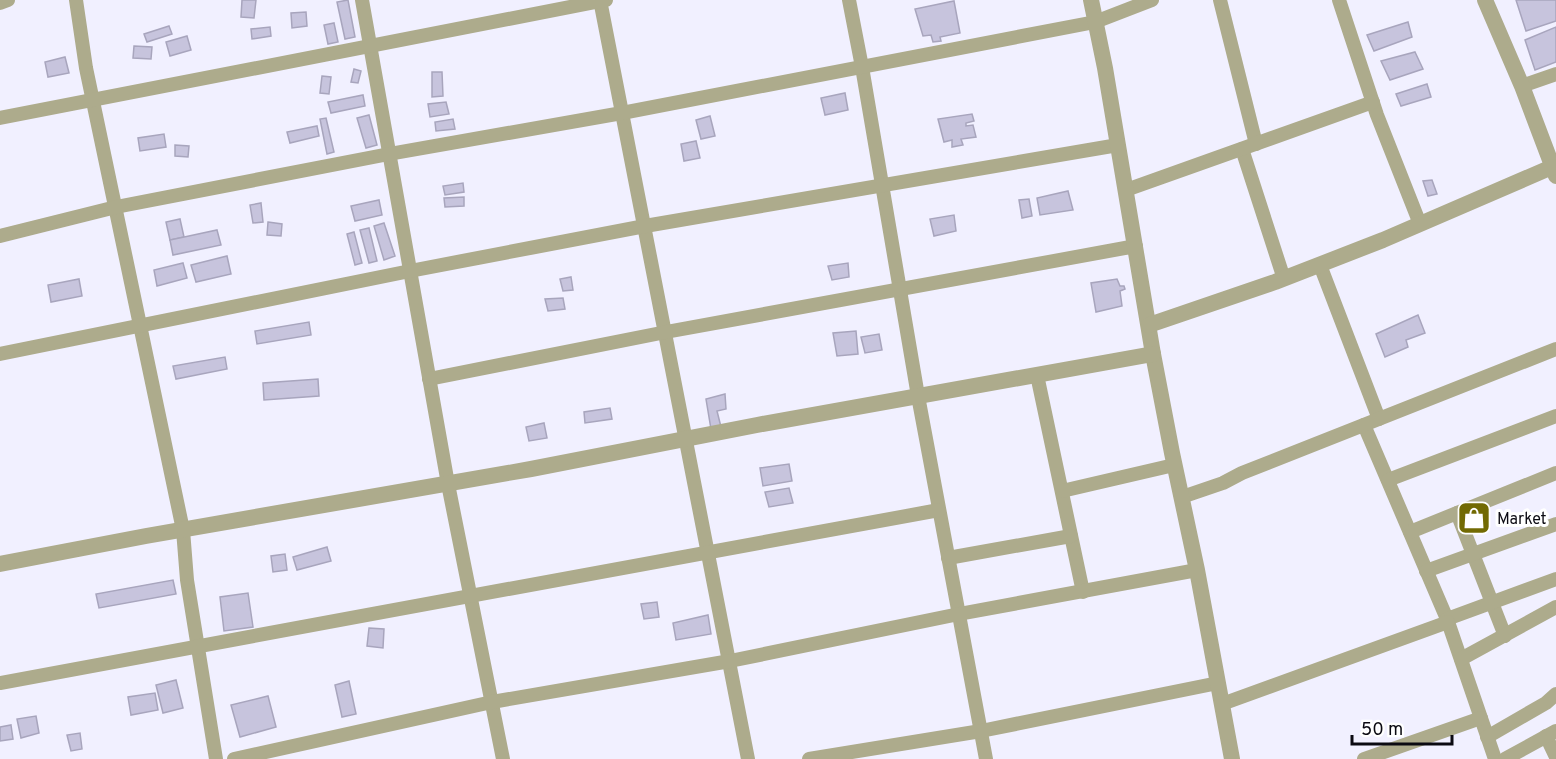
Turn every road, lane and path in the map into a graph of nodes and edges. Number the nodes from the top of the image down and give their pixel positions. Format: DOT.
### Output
graph roads {
  1 [pos="8,0"];
  2 [pos="76,0"];
  3 [pos="362,0"];
  4 [pos="602,0"];
  5 [pos="849,0"];
  6 [pos="1091,0"];
  7 [pos="1152,0"];
  8 [pos="1220,0"];
  9 [pos="1341,0"];
  10 [pos="1485,0"];
  11 [pos="0,3"];
  12 [pos="1095,22"];
  13 [pos="370,47"];
  14 [pos="862,67"];
  15 [pos="1556,74"];
  16 [pos="1521,86"];
  17 [pos="93,99"];
  18 [pos="1373,102"];
  19 [pos="622,114"];
  20 [pos="0,117"];
  21 [pos="1256,144"];
  22 [pos="1118,145"];
  23 [pos="1242,149"];
  24 [pos="389,154"];
  25 [pos="1553,162"];
  26 [pos="882,185"];
  27 [pos="1126,190"];
  28 [pos="116,207"];
  29 [pos="1420,224"];
  30 [pos="645,226"];
  31 [pos="0,236"];
  32 [pos="1136,246"];
  33 [pos="1320,265"];
  34 [pos="410,271"];
  35 [pos="1284,279"];
  36 [pos="899,290"];
  37 [pos="1149,325"];
  38 [pos="141,327"];
  39 [pos="666,332"];
  40 [pos="1556,349"];
  41 [pos="0,354"];
  42 [pos="1153,354"];
  43 [pos="1037,375"];
  44 [pos="429,379"];
  45 [pos="918,396"];
  46 [pos="1556,416"];
  47 [pos="1379,419"];
  48 [pos="1364,424"];
  49 [pos="687,439"];
  50 [pos="1174,465"];
  51 [pos="1556,473"];
  52 [pos="1388,480"];
  53 [pos="448,483"];
  54 [pos="1062,491"];
  55 [pos="1182,497"];
  56 [pos="939,510"];
  57 [pos="1457,513"];
  58 [pos="1556,524"];
  59 [pos="183,530"];
  60 [pos="1410,532"];
  61 [pos="1071,536"];
  62 [pos="708,550"];
  63 [pos="1474,554"];
  64 [pos="948,558"];
  65 [pos="0,564"];
  66 [pos="1197,570"];
  67 [pos="1426,571"];
  68 [pos="1556,579"];
  69 [pos="1083,592"];
  70 [pos="470,594"];
  71 [pos="1492,603"];
  72 [pos="1556,607"];
  73 [pos="959,614"];
  74 [pos="1448,620"];
  75 [pos="1504,636"];
  76 [pos="198,647"];
  77 [pos="1461,659"];
  78 [pos="730,661"];
  79 [pos="0,683"];
  80 [pos="1218,683"];
  81 [pos="1556,694"];
  82 [pos="492,702"];
  83 [pos="1222,704"];
  84 [pos="1481,718"];
  85 [pos="981,731"];
  86 [pos="1551,734"];
  87 [pos="1487,737"];
  88 [pos="1556,757"];
  89 [pos="216,759"];
  90 [pos="234,759"];
  91 [pos="503,759"];
  92 [pos="748,759"];
  93 [pos="809,759"];
  94 [pos="986,759"];
  95 [pos="1232,759"];
  96 [pos="1364,759"];
  97 [pos="1495,759"];
  98 [pos="1505,759"];
  1 -- 11 [label="street"];
  2 -- 17 [label="street"];
  3 -- 13 [label="street"];
  4 -- 13 [label="street"];
  4 -- 19 [label="street"];
  5 -- 14 [label="street"];
  6 -- 12 [label="street"];
  7 -- 12 [label="street"];
  8 -- 21 [label="street"];
  9 -- 18 [label="street"];
  10 -- 16 [label="street"];
  12 -- 14 [label="street"];
  12 -- 22 [label="street"];
  13 -- 17 [label="street"];
  13 -- 24 [label="street"];
  14 -- 19 [label="street"];
  14 -- 26 [label="street"];
  15 -- 16 [label="street"];
  16 -- 25 [label="street"];
  17 -- 20 [label="street"];
  17 -- 28 [label="street"];
  18 -- 21 [label="street"];
  18 -- 29 [label="street"];
  19 -- 24 [label="street"];
  19 -- 30 [label="street"];
  21 -- 23 [label="street"];
  22 -- 26 [label="street"];
  22 -- 27 [label="street"];
  23 -- 27 [label="street"];
  23 -- 35 [label="street"];
  24 -- 28 [label="street"];
  24 -- 34 [label="street"];
  25 -- 29 [label="street"];
  26 -- 30 [label="street"];
  26 -- 36 [label="street"];
  27 -- 32 [label="street"];
  28 -- 31 [label="street"];
  28 -- 38 [label="street"];
  29 -- 33 [label="street"];
  30 -- 34 [label="street"];
  30 -- 39 [label="street"];
  32 -- 36 [label="street"];
  32 -- 37 [label="street"];
  33 -- 35 [label="street"];
  33 -- 47 [label="street"];
  34 -- 38 [label="street"];
  34 -- 44 [label="street"];
  35 -- 37 [label="street"];
  36 -- 39 [label="street"];
  36 -- 45 [label="street"];
  37 -- 42 [label="street"];
  38 -- 41 [label="street"];
  38 -- 59 [label="street"];
  39 -- 44 [label="street"];
  39 -- 49 [label="street"];
  40 -- 47 [label="street"];
  42 -- 43 [label="street"];
  42 -- 50 [label="street"];
  43 -- 45 [label="street"];
  43 -- 54 [label="street"];
  44 -- 53 [label="street"];
  45 -- 49 [label="street"];
  45 -- 56 [label="street"];
  46 -- 52 [label="street"];
  47 -- 48 [label="street"];
  48 -- 52 [label="street"];
  48 -- 55 [label="street"];
  49 -- 53 [label="street"];
  49 -- 62 [label="street"];
  50 -- 54 [label="street"];
  50 -- 55 [label="street"];
  51 -- 57 [label="street"];
  52 -- 60 [label="street"];
  53 -- 59 [label="street"];
  53 -- 70 [label="street"];
  54 -- 61 [label="street"];
  55 -- 66 [label="street"];
  56 -- 62 [label="street"];
  56 -- 64 [label="street"];
  57 -- 60 [label="street"];
  57 -- 63 [label="street"];
  58 -- 63 [label="street"];
  59 -- 65 [label="street"];
  59 -- 76 [label="street"];
  60 -- 67 [label="street"];
  61 -- 64 [label="street"];
  61 -- 69 [label="street"];
  62 -- 70 [label="street"];
  62 -- 78 [label="street"];
  63 -- 67 [label="street"];
  63 -- 71 [label="street"];
  64 -- 73 [label="street"];
  66 -- 69 [label="street"];
  66 -- 80 [label="street"];
  67 -- 74 [label="street"];
  68 -- 71 [label="street"];
  69 -- 73 [label="street"];
  70 -- 76 [label="street"];
  70 -- 82 [label="street"];
  71 -- 74 [label="street"];
  71 -- 75 [label="street"];
  72 -- 75 [label="street"];
  73 -- 78 [label="street"];
  73 -- 85 [label="street"];
  74 -- 77 [label="street"];
  74 -- 83 [label="street"];
  75 -- 77 [label="street"];
  76 -- 79 [label="street"];
  76 -- 89 [label="street"];
  77 -- 84 [label="street"];
  78 -- 82 [label="street"];
  78 -- 92 [label="street"];
  80 -- 83 [label="street"];
  80 -- 85 [label="street"];
  81 -- 87 [label="street"];
  82 -- 90 [label="street"];
  82 -- 91 [label="street"];
  83 -- 95 [label="street"];
  84 -- 87 [label="street"];
  84 -- 96 [label="street"];
  85 -- 93 [label="street"];
  85 -- 94 [label="street"];
  86 -- 88 [label="street"];
  86 -- 98 [label="street"];
  87 -- 97 [label="street"];
}
